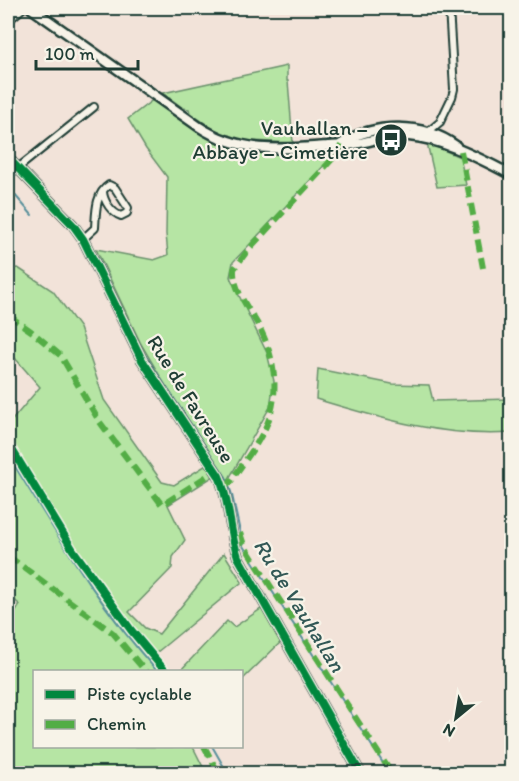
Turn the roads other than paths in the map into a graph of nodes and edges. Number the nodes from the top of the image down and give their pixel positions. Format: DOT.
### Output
graph roads {
  1 [pos="23,8"];
  2 [pos="31,8"];
  3 [pos="449,8"];
  4 [pos="8,21"];
  5 [pos="94,107"];
  6 [pos="440,122"];
  7 [pos="428,132"];
  8 [pos="407,136"];
  9 [pos="439,136"];
  10 [pos="341,144"];
  11 [pos="467,154"];
  12 [pos="8,158"];
  13 [pos="18,168"];
  14 [pos="512,175"];
  15 [pos="103,192"];
  16 [pos="84,239"];
  17 [pos="361,774"];
  1 -- 4 [label="street"];
  2 -- 10 [label="main road"];
  3 -- 6 [label="street"];
  5 -- 13 [label="street"];
  6 -- 7 [label="street"];
  6 -- 9 [label="street"];
  7 -- 9 [label="main road"];
  7 -- 10 [label="main road"];
  8 -- 9 [label="street"];
  8 -- 10 [label="main road"];
  8 -- 11 [label="main road"];
  9 -- 11 [label="main road"];
  11 -- 14 [label="main road"];
  12 -- 13 [label="street, Rue de Favreuse"];
  13 -- 16 [label="street, Rue de Favreuse"];
  15 -- 15 [label="street"];
  15 -- 16 [label="street"];
  16 -- 17 [label="street, Rue de Favreuse"];
}
